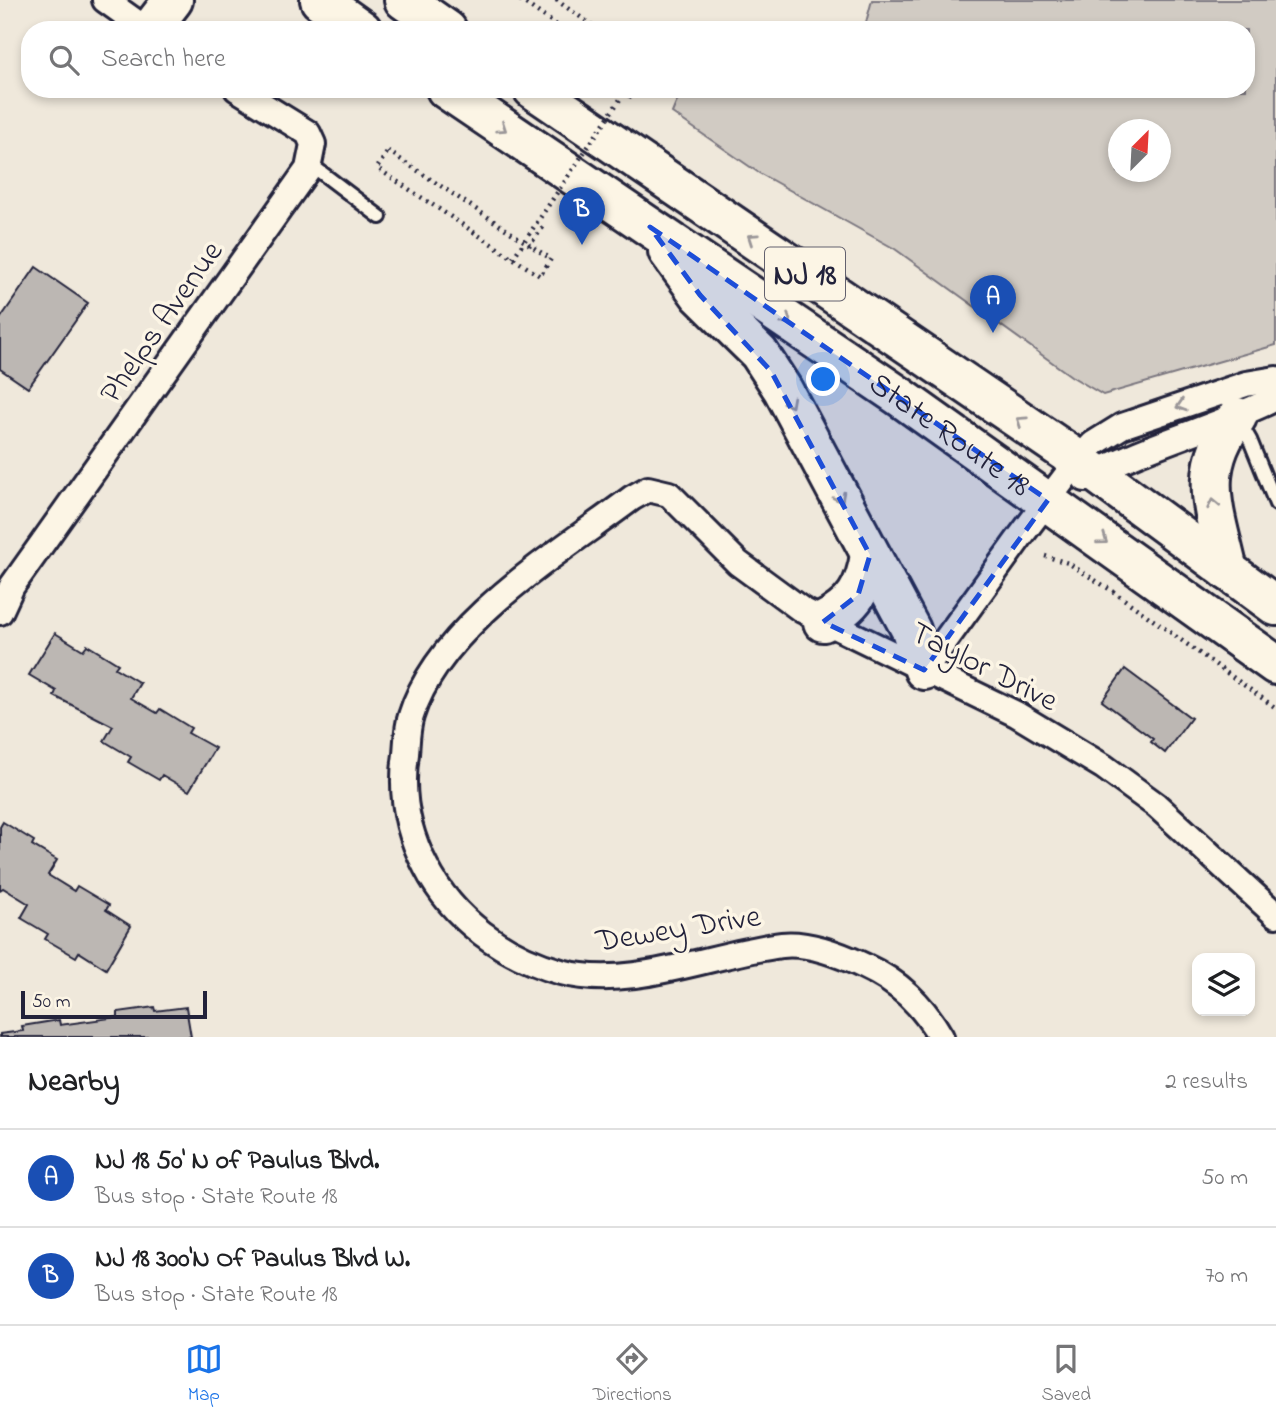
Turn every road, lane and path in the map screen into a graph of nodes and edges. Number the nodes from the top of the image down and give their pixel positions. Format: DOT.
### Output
graph roads {
  1 [pos="105,0"];
  2 [pos="173,0"];
  3 [pos="320,0"];
  4 [pos="404,0"];
  5 [pos="520,0"];
  6 [pos="556,0"];
  7 [pos="136,21"];
  8 [pos="156,21"];
  9 [pos="349,21"];
  10 [pos="433,21"];
  11 [pos="551,21"];
  12 [pos="586,21"];
  13 [pos="252,98"];
  14 [pos="459,98"];
  15 [pos="546,98"];
  16 [pos="621,98"];
  17 [pos="310,164"];
  18 [pos="380,217"];
  19 [pos="544,226"];
  20 [pos="650,227"];
  21 [pos="529,246"];
  22 [pos="513,258"];
  23 [pos="1276,379"];
  24 [pos="1276,398"];
  25 [pos="1237,416"];
  26 [pos="1087,466"];
  27 [pos="656,489"];
  28 [pos="1048,500"];
  29 [pos="1276,504"];
  30 [pos="870,555"];
  31 [pos="1045,556"];
  32 [pos="1228,571"];
  33 [pos="1276,606"];
  34 [pos="0,612"];
  35 [pos="823,622"];
  36 [pos="1276,665"];
  37 [pos="924,670"];
  38 [pos="1276,708"];
  39 [pos="1276,915"];
  40 [pos="941,1037"];
  1 -- 7 [label="street"];
  2 -- 8 [label="highway"];
  3 -- 9 [label="highway"];
  4 -- 10 [label="highway"];
  5 -- 11 [label="path"];
  6 -- 12 [label="path"];
  13 -- 17 [label="street"];
  14 -- 20 [label="highway, State Route 18 / NJ 18, one-way"];
  26 -- 15 [label="highway, State Route 18 / NJ 18, one-way"];
  16 -- 22 [label="path, bridge"];
  17 -- 18 [label="lane"];
  17 -- 34 [label="street, Phelps Avenue"];
  19 -- 21 [label="path"];
  20 -- 28 [label="highway, State Route 18 / NJ 18, one-way"];
  20 -- 30 [label="highway, one-way"];
  21 -- 22 [label="path"];
  21 -- 22 [label="path"];
  23 -- 26 [label="street, one-way"];
  24 -- 25 [label="street"];
  25 -- 26 [label="street"];
  25 -- 29 [label="lane"];
  32 -- 25 [label="highway, one-way"];
  26 -- 28 [label="street"];
  26 -- 32 [label="highway, State Route 18 / NJ 18"];
  27 -- 35 [label="street, Taylor Drive"];
  27 -- 40 [label="street, Dewey Drive"];
  28 -- 36 [label="highway, State Route 18 / NJ 18, one-way"];
  28 -- 37 [label="street"];
  30 -- 35 [label="highway"];
  30 -- 37 [label="highway"];
  31 -- 38 [label="path"];
  32 -- 33 [label="highway, State Route 18 / NJ 18"];
  35 -- 37 [label="street, Taylor Drive"];
  37 -- 39 [label="street, Taylor Drive"];
}
